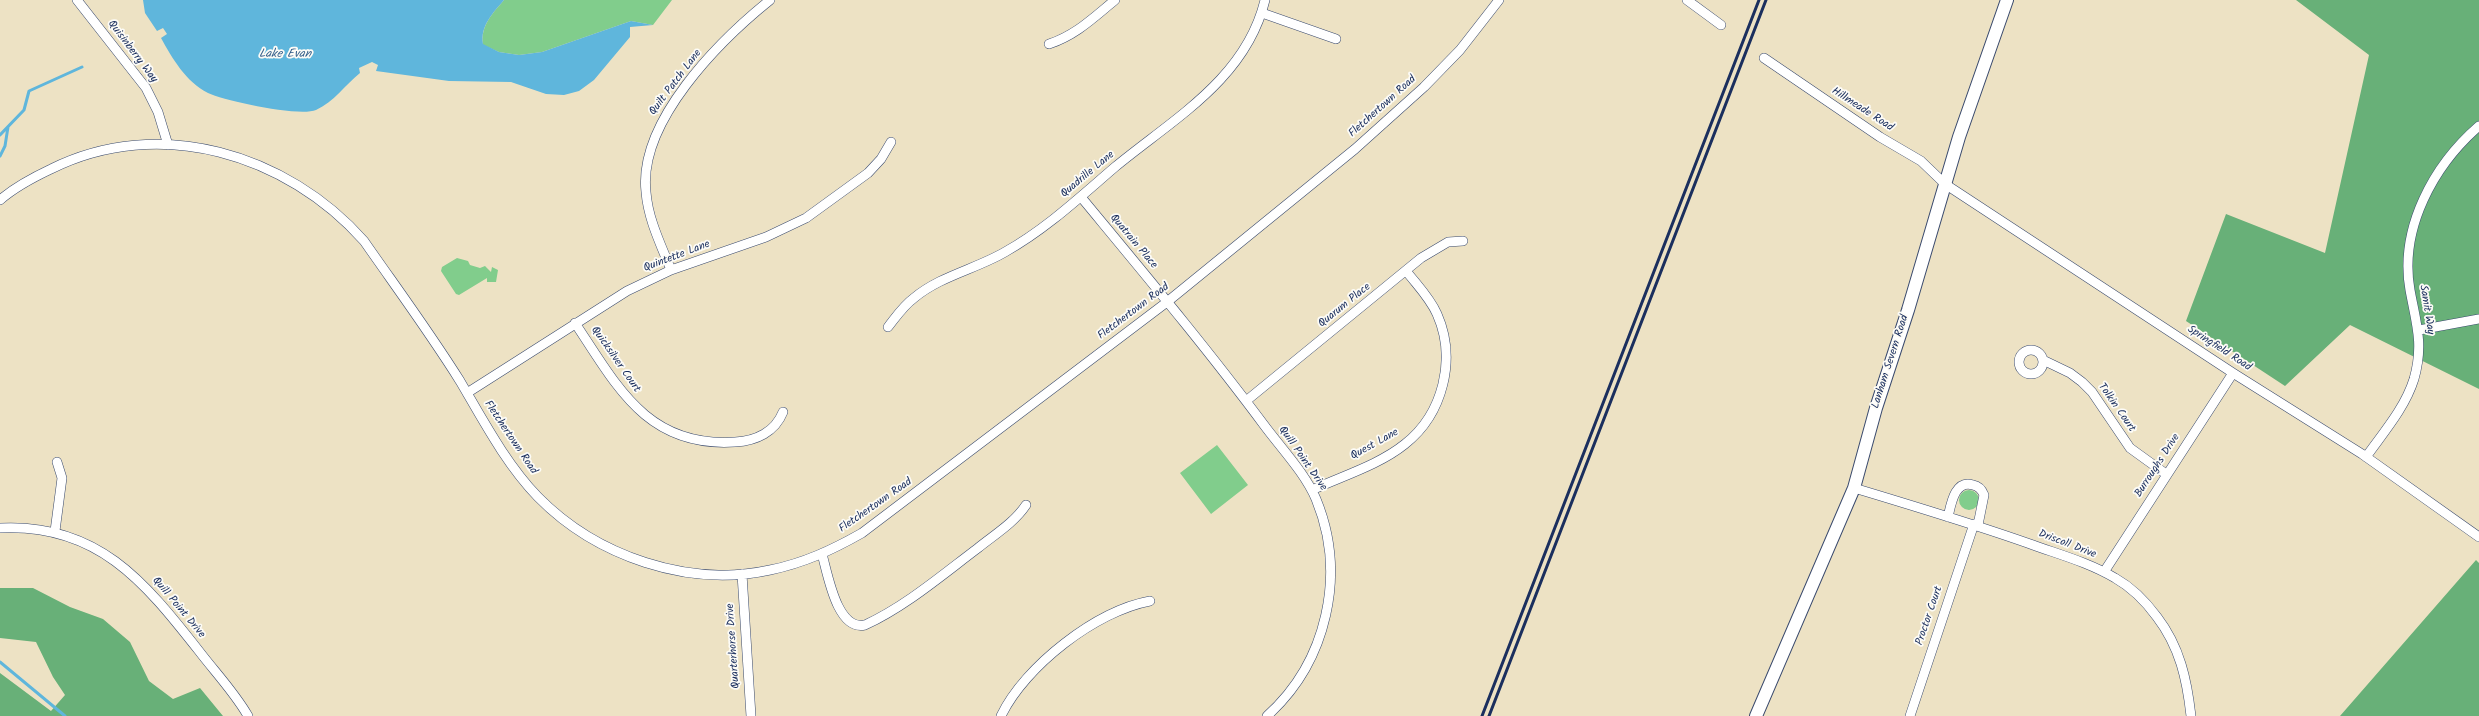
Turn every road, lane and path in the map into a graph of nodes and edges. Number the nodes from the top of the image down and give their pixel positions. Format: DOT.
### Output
graph roads {
  1 [pos="77,0"];
  2 [pos="770,0"];
  3 [pos="1265,0"];
  4 [pos="1499,0"];
  5 [pos="1687,0"];
  6 [pos="2007,0"];
  7 [pos="1110,1"];
  8 [pos="1262,13"];
  9 [pos="1721,25"];
  10 [pos="1336,40"];
  11 [pos="1049,44"];
  12 [pos="1764,58"];
  13 [pos="2479,126"];
  14 [pos="891,142"];
  15 [pos="168,145"];
  16 [pos="1944,184"];
  17 [pos="1081,197"];
  18 [pos="0,200"];
  19 [pos="1463,241"];
  20 [pos="671,270"];
  21 [pos="1407,272"];
  22 [pos="1167,302"];
  23 [pos="2479,319"];
  24 [pos="575,323"];
  25 [pos="888,327"];
  26 [pos="2419,330"];
  27 [pos="2043,360"];
  28 [pos="2233,373"];
  29 [pos="467,393"];
  30 [pos="1246,401"];
  31 [pos="783,412"];
  32 [pos="2366,457"];
  33 [pos="57,462"];
  34 [pos="2166,474"];
  35 [pos="1854,488"];
  36 [pos="1312,490"];
  37 [pos="1026,505"];
  38 [pos="1948,516"];
  39 [pos="1976,525"];
  40 [pos="0,528"];
  41 [pos="55,531"];
  42 [pos="2479,537"];
  43 [pos="822,554"];
  44 [pos="2104,572"];
  45 [pos="742,574"];
  46 [pos="1150,601"];
  47 [pos="248,716"];
  48 [pos="751,716"];
  49 [pos="1001,716"];
  50 [pos="1267,716"];
  51 [pos="1756,716"];
  52 [pos="1910,716"];
  53 [pos="2191,716"];
  1 -- 15 [label="street, Quisinberry Way"];
  2 -- 20 [label="street, Quilt Patch Lane"];
  3 -- 8 [label="street, Quadrille Lane"];
  4 -- 22 [label="street, Fletchertown Road"];
  5 -- 9 [label="street"];
  6 -- 16 [label="main road, Lanham Severn Road"];
  7 -- 11 [label="street"];
  8 -- 10 [label="street"];
  8 -- 17 [label="street, Quadrille Lane"];
  12 -- 16 [label="street, Hillmeade Road"];
  13 -- 26 [label="street, Samit Way"];
  14 -- 20 [label="street, Quintette Lane"];
  15 -- 18 [label="street, Fletchertown Road"];
  15 -- 29 [label="street, Fletchertown Road"];
  16 -- 28 [label="street, Springfield Road"];
  16 -- 35 [label="main road, Lanham Severn Road"];
  17 -- 22 [label="street, Quatrain Place"];
  17 -- 25 [label="street, Quadrille Lane"];
  19 -- 21 [label="street, Quarum Place"];
  20 -- 24 [label="street, Quintette Lane"];
  21 -- 30 [label="street, Quarum Place"];
  21 -- 36 [label="street, Quest Lane"];
  22 -- 30 [label="street, Quill Point Drive"];
  22 -- 43 [label="street, Fletchertown Road"];
  23 -- 26 [label="street"];
  24 -- 29 [label="street, Quintette Lane"];
  24 -- 31 [label="street, Quicksilver Court"];
  26 -- 32 [label="street, Samit Way"];
  27 -- 34 [label="street, Tolkin Court"];
  28 -- 32 [label="street, Springfield Road"];
  28 -- 34 [label="street, Burroughs Drive"];
  29 -- 45 [label="street, Fletchertown Road"];
  30 -- 36 [label="street, Quill Point Drive"];
  32 -- 42 [label="street, Springfield Road"];
  33 -- 41 [label="street"];
  34 -- 44 [label="street, Burroughs Drive"];
  35 -- 38 [label="street, Driscoll Drive"];
  35 -- 51 [label="main road, Lanham Severn Road"];
  36 -- 50 [label="street, Quill Point Drive"];
  37 -- 43 [label="street"];
  38 -- 39 [label="street, Driscoll Drive"];
  38 -- 39 [label="street, Proctor Court"];
  39 -- 44 [label="street, Driscoll Drive"];
  39 -- 52 [label="street, Proctor Court"];
  40 -- 41 [label="street, Quill Point Drive"];
  41 -- 47 [label="street, Quill Point Drive"];
  43 -- 45 [label="street, Fletchertown Road"];
  44 -- 53 [label="street, Driscoll Drive"];
  45 -- 48 [label="street, Quarterhorse Drive"];
  46 -- 49 [label="street"];
}
